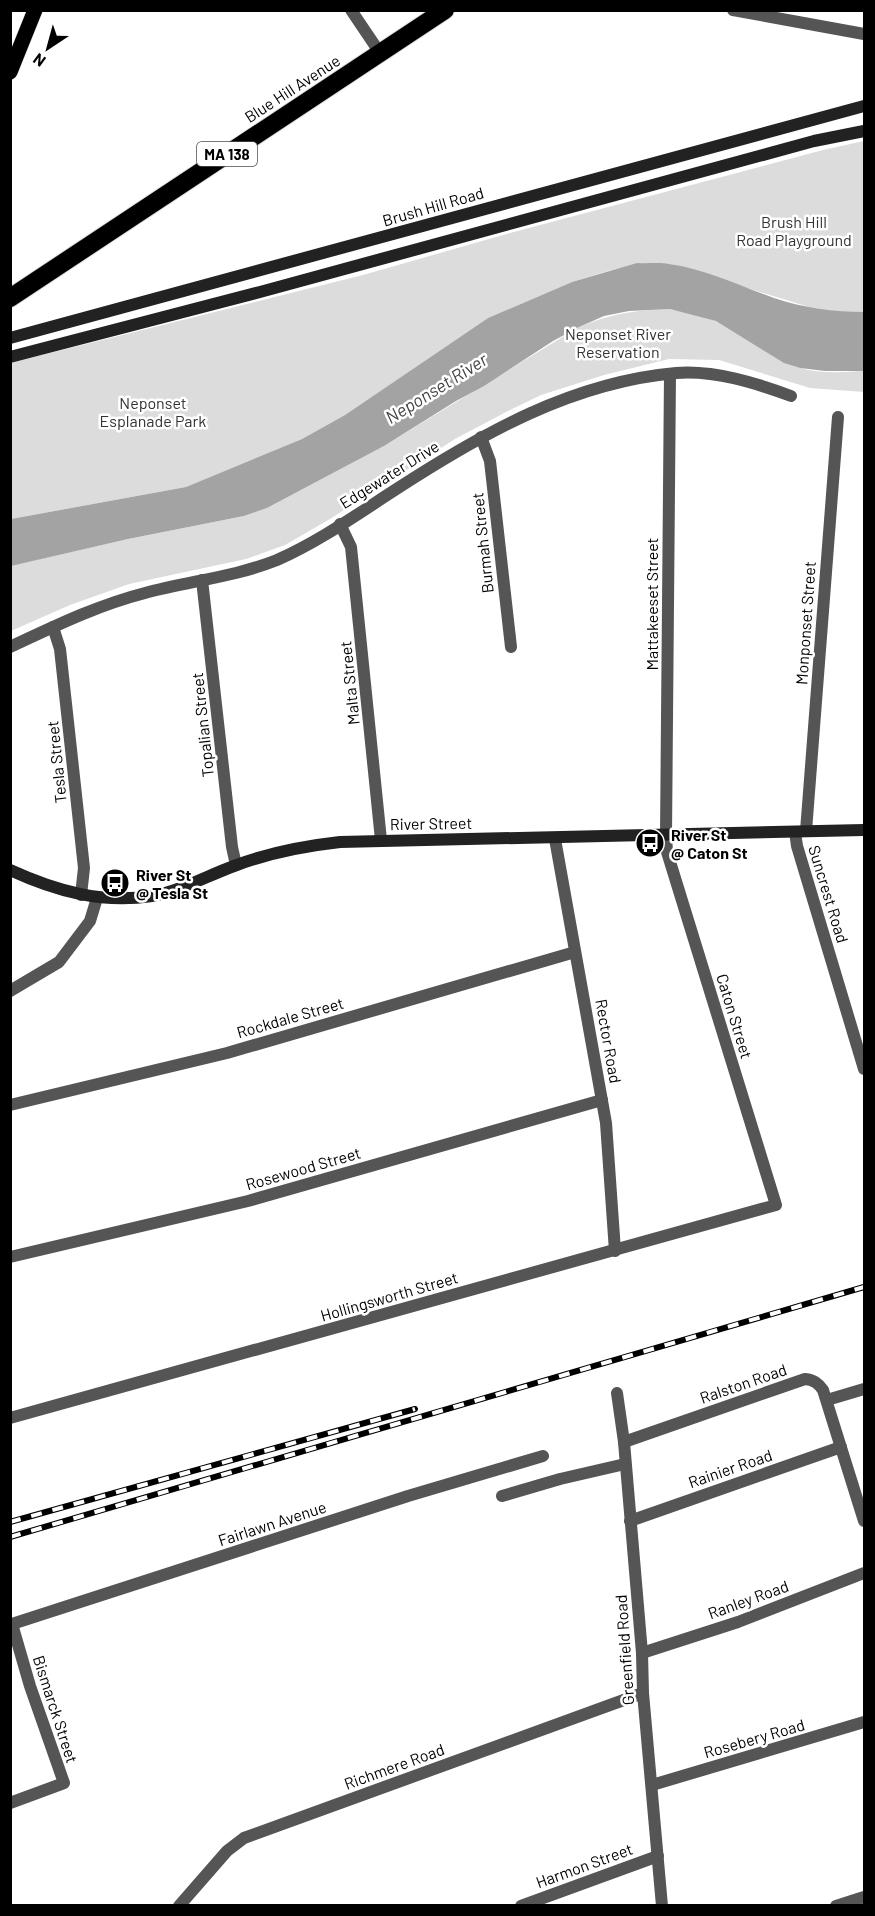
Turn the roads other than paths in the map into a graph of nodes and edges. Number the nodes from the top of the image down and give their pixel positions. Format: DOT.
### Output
graph roads {
  1 [pos="35,10"];
  2 [pos="351,10"];
  3 [pos="445,10"];
  4 [pos="733,10"];
  5 [pos="864,34"];
  6 [pos="380,53"];
  7 [pos="10,72"];
  8 [pos="864,106"];
  9 [pos="864,131"];
  10 [pos="562,188"];
  11 [pos="567,207"];
  12 [pos="10,298"];
  13 [pos="10,338"];
  14 [pos="10,357"];
  15 [pos="670,374"];
  16 [pos="791,396"];
  17 [pos="837,417"];
  18 [pos="481,437"];
  19 [pos="340,524"];
  20 [pos="202,580"];
  21 [pos="53,627"];
  22 [pos="10,647"];
  23 [pos="511,647"];
  24 [pos="864,830"];
  25 [pos="800,832"];
  26 [pos="666,835"];
  27 [pos="555,839"];
  28 [pos="381,840"];
  29 [pos="236,865"];
  30 [pos="10,870"];
  31 [pos="81,895"];
  32 [pos="97,898"];
  33 [pos="575,952"];
  34 [pos="10,991"];
  35 [pos="864,1070"];
  36 [pos="602,1100"];
  37 [pos="10,1105"];
  38 [pos="776,1205"];
  39 [pos="615,1251"];
  40 [pos="10,1257"];
  41 [pos="864,1389"];
  42 [pos="618,1393"];
  43 [pos="827,1401"];
  44 [pos="10,1418"];
  45 [pos="624,1442"];
  46 [pos="841,1447"];
  47 [pos="543,1456"];
  48 [pos="625,1464"];
  49 [pos="502,1496"];
  50 [pos="630,1521"];
  51 [pos="864,1521"];
  52 [pos="864,1573"];
  53 [pos="12,1624"];
  54 [pos="642,1653"];
  55 [pos="643,1693"];
  56 [pos="864,1722"];
  57 [pos="652,1785"];
  58 [pos="10,1803"];
  59 [pos="658,1856"];
  60 [pos="864,1897"];
  61 [pos="179,1905"];
  62 [pos="521,1905"];
  63 [pos="662,1905"];
  64 [pos="836,1905"];
  1 -- 7 [label="main road"];
  2 -- 6 [label="street"];
  3 -- 6 [label="highway, Blue Hill Avenue / MA 138"];
  4 -- 5 [label="street"];
  6 -- 12 [label="highway, Blue Hill Avenue / MA 138"];
  8 -- 10 [label="main road, Brush Hill Road"];
  9 -- 11 [label="main road"];
  10 -- 11 [label="main road"];
  10 -- 13 [label="main road, Brush Hill Road"];
  11 -- 14 [label="main road"];
  15 -- 16 [label="street, Edgewater Drive"];
  15 -- 18 [label="street, Edgewater Drive"];
  15 -- 26 [label="street, Mattakeeset Street"];
  17 -- 25 [label="street, Monponset Street"];
  18 -- 19 [label="street, Edgewater Drive"];
  18 -- 23 [label="street, Burmah Street"];
  19 -- 20 [label="street, Edgewater Drive"];
  19 -- 28 [label="street, Malta Street"];
  20 -- 21 [label="street, Edgewater Drive"];
  20 -- 29 [label="street, Topalian Street"];
  21 -- 22 [label="street, Edgewater Drive"];
  21 -- 31 [label="street, Tesla Street"];
  24 -- 25 [label="main road, River Street"];
  25 -- 26 [label="main road, River Street"];
  25 -- 35 [label="street, Suncrest Road"];
  26 -- 27 [label="main road, River Street"];
  26 -- 38 [label="street, Caton Street"];
  27 -- 28 [label="main road, River Street"];
  27 -- 33 [label="street, Rector Road"];
  28 -- 29 [label="main road, River Street"];
  29 -- 32 [label="main road, River Street"];
  30 -- 31 [label="main road, River Street"];
  31 -- 32 [label="main road, River Street"];
  32 -- 34 [label="street"];
  33 -- 36 [label="street, Rector Road"];
  33 -- 37 [label="street, Rockdale Street"];
  36 -- 39 [label="street, Rector Road"];
  36 -- 40 [label="street, Rosewood Street"];
  38 -- 39 [label="street, Hollingsworth Street"];
  39 -- 44 [label="street, Hollingsworth Street"];
  41 -- 43 [label="street"];
  42 -- 45 [label="street, Greenfield Road"];
  43 -- 45 [label="street, Ralston Road"];
  43 -- 46 [label="street"];
  45 -- 48 [label="street, Greenfield Road"];
  46 -- 50 [label="street, Rainier Road"];
  46 -- 51 [label="street"];
  47 -- 53 [label="street, Fairlawn Avenue"];
  48 -- 49 [label="street"];
  48 -- 50 [label="street, Greenfield Road"];
  50 -- 54 [label="street, Greenfield Road"];
  52 -- 54 [label="street, Ranley Road"];
  53 -- 58 [label="street, Bismarck Street"];
  54 -- 55 [label="street, Greenfield Road"];
  55 -- 57 [label="street, Greenfield Road"];
  55 -- 61 [label="street, Richmere Road"];
  56 -- 57 [label="street, Rosebery Road"];
  57 -- 59 [label="street, Greenfield Road"];
  59 -- 62 [label="street, Harmon Street"];
  59 -- 63 [label="street, Greenfield Road"];
  60 -- 64 [label="street"];
}
